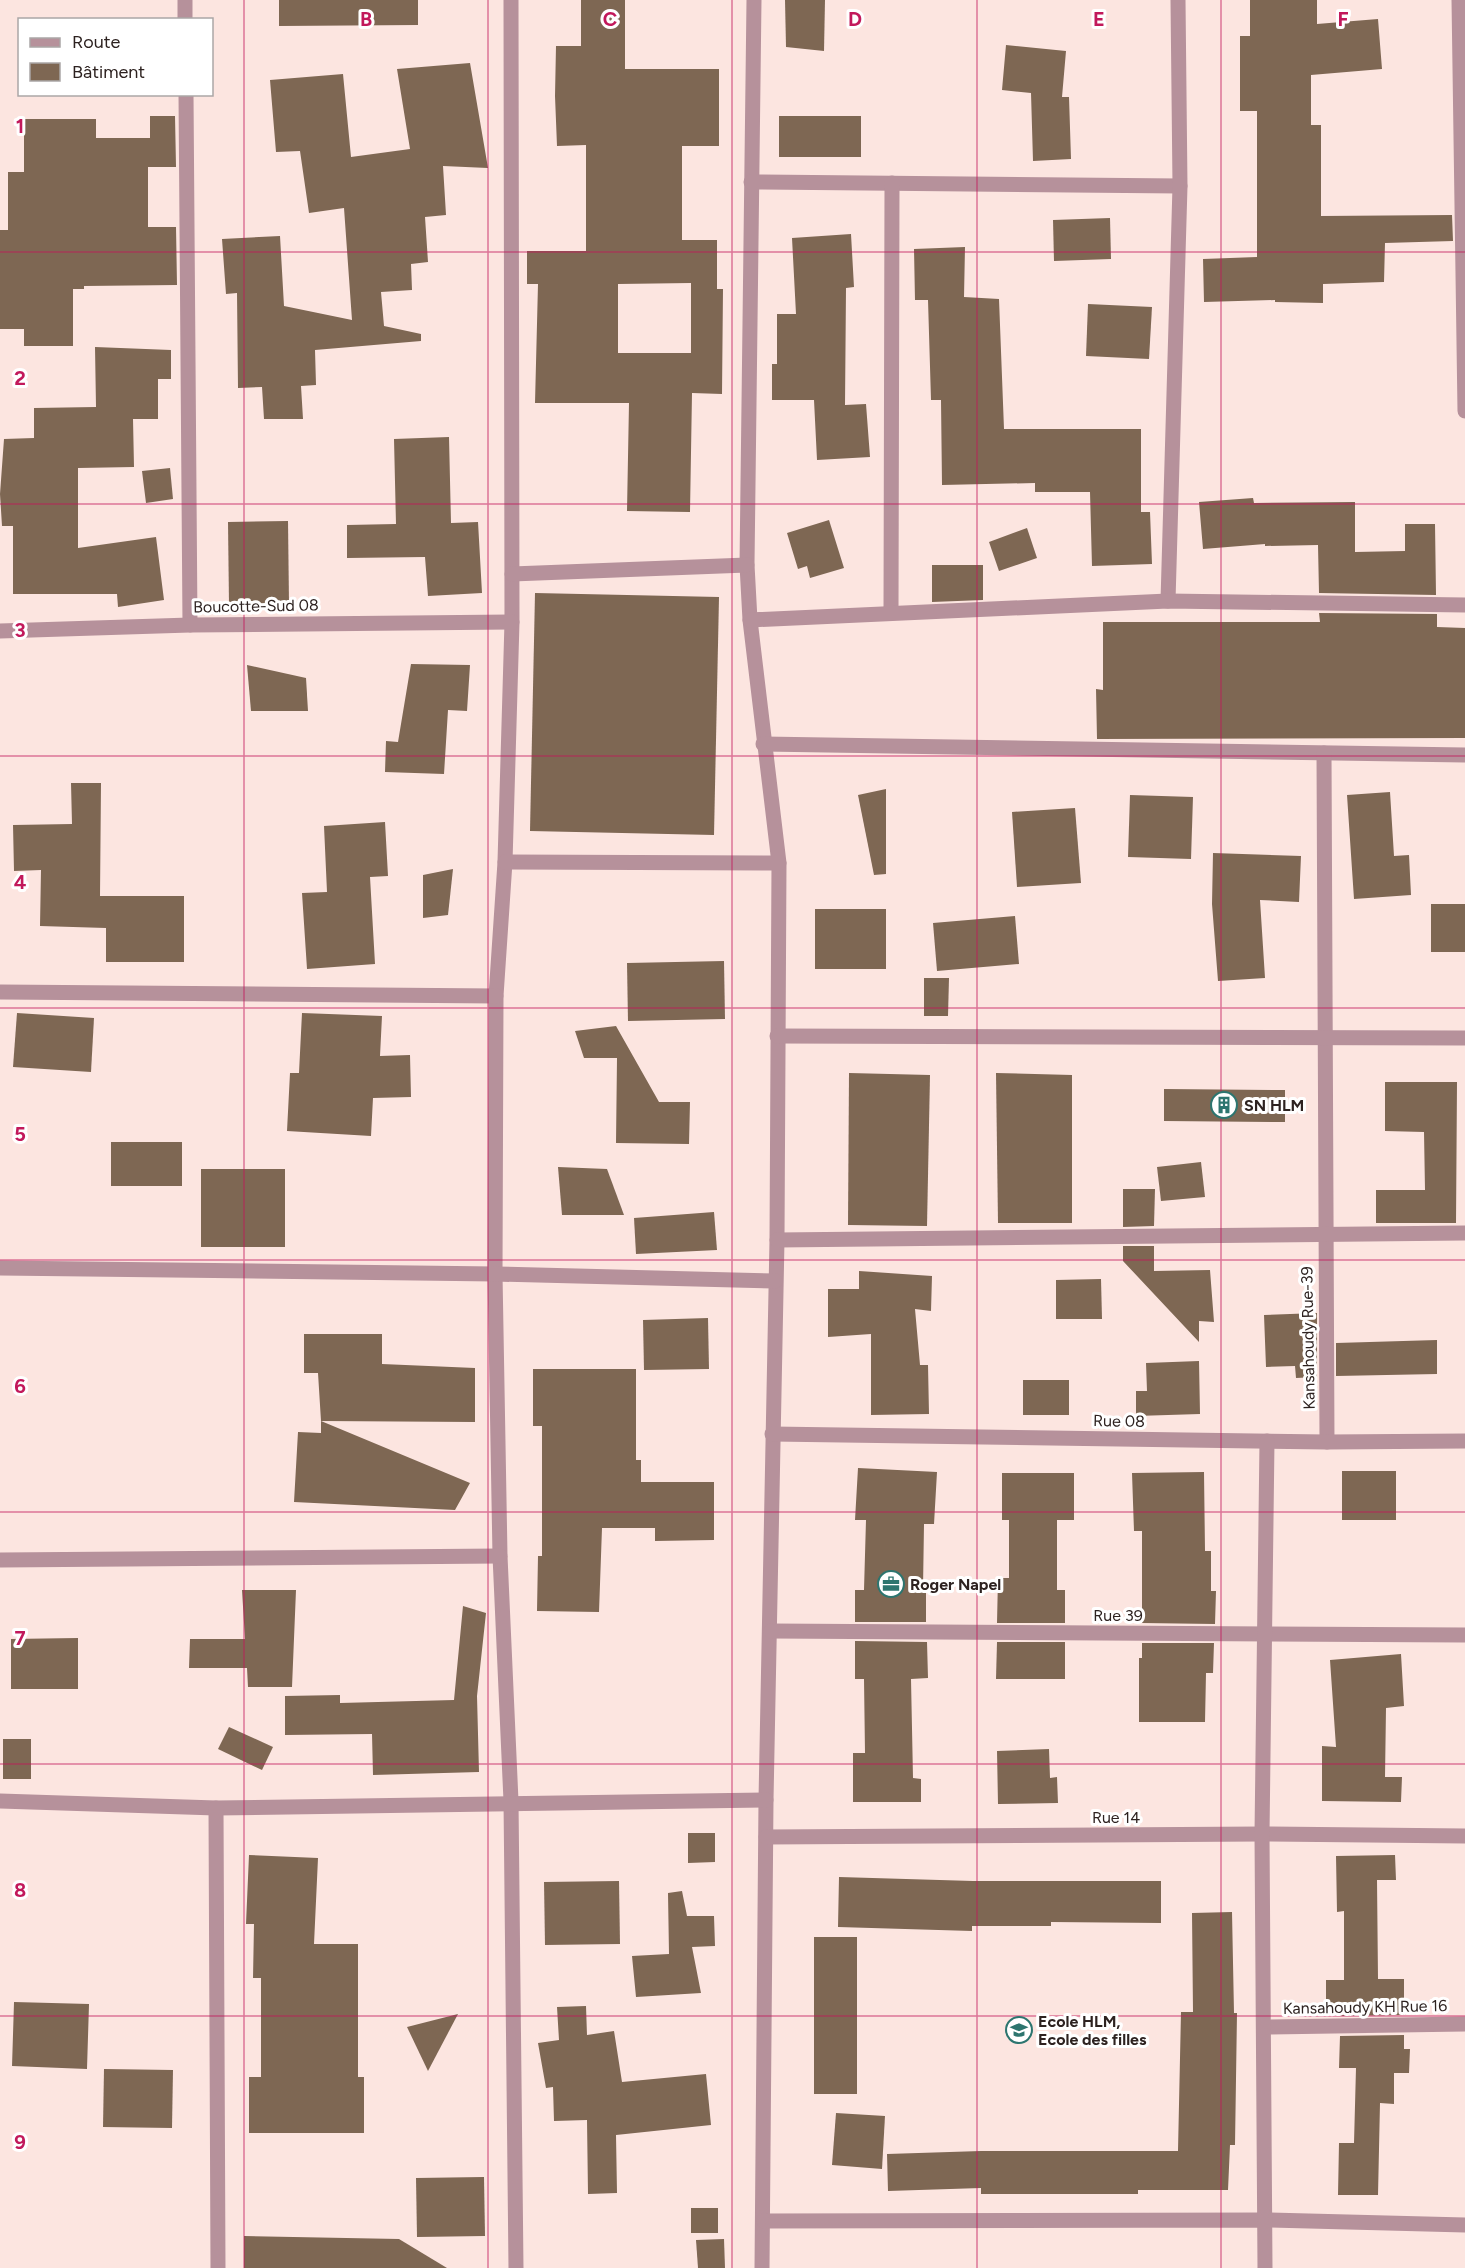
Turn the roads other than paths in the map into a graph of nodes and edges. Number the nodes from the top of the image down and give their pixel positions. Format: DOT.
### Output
graph roads {
  1 [pos="185,0"];
  2 [pos="511,0"];
  3 [pos="754,0"];
  4 [pos="1178,0"];
  5 [pos="1459,0"];
  6 [pos="185,18"];
  7 [pos="186,96"];
  8 [pos="751,182"];
  9 [pos="892,183"];
  10 [pos="1180,186"];
  11 [pos="1465,411"];
  12 [pos="747,565"];
  13 [pos="512,574"];
  14 [pos="1168,601"];
  15 [pos="1465,605"];
  16 [pos="891,613"];
  17 [pos="750,620"];
  18 [pos="512,622"];
  19 [pos="190,625"];
  20 [pos="0,631"];
  21 [pos="763,744"];
  22 [pos="1324,753"];
  23 [pos="1465,755"];
  24 [pos="505,862"];
  25 [pos="779,863"];
  26 [pos="0,992"];
  27 [pos="496,996"];
  28 [pos="777,1036"];
  29 [pos="1325,1036"];
  30 [pos="1465,1038"];
  31 [pos="1465,1233"];
  32 [pos="1325,1234"];
  33 [pos="777,1240"];
  34 [pos="0,1268"];
  35 [pos="495,1274"];
  36 [pos="775,1281"];
  37 [pos="772,1434"];
  38 [pos="1267,1441"];
  39 [pos="1465,1441"];
  40 [pos="1327,1442"];
  41 [pos="500,1556"];
  42 [pos="0,1560"];
  43 [pos="771,1631"];
  44 [pos="1264,1634"];
  45 [pos="1465,1635"];
  46 [pos="766,1800"];
  47 [pos="0,1801"];
  48 [pos="511,1801"];
  49 [pos="216,1808"];
  50 [pos="1262,1834"];
  51 [pos="1465,1836"];
  52 [pos="766,1837"];
  53 [pos="1465,2024"];
  54 [pos="1265,2027"];
  55 [pos="1266,2220"];
  56 [pos="764,2221"];
  57 [pos="1465,2225"];
  58 [pos="218,2268"];
  59 [pos="516,2268"];
  60 [pos="762,2268"];
  61 [pos="1266,2268"];
  1 -- 6 [label="street"];
  2 -- 13 [label="street"];
  3 -- 8 [label="street"];
  4 -- 10 [label="street"];
  5 -- 11 [label="street"];
  7 -- 19 [label="street"];
  8 -- 9 [label="street"];
  8 -- 12 [label="street"];
  9 -- 10 [label="street"];
  9 -- 16 [label="street"];
  10 -- 14 [label="street"];
  12 -- 13 [label="street"];
  12 -- 17 [label="street"];
  13 -- 18 [label="street"];
  14 -- 15 [label="street"];
  14 -- 16 [label="street"];
  16 -- 17 [label="street"];
  17 -- 21 [label="street"];
  18 -- 19 [label="street, Boucotte-Sud 08"];
  18 -- 24 [label="street"];
  19 -- 20 [label="street, Boucotte-Sud 08"];
  21 -- 22 [label="street"];
  21 -- 25 [label="street"];
  22 -- 23 [label="street"];
  22 -- 29 [label="street, Kansahoudy Rue-39"];
  24 -- 25 [label="street"];
  24 -- 27 [label="street"];
  25 -- 28 [label="street"];
  26 -- 27 [label="street"];
  27 -- 35 [label="street"];
  28 -- 29 [label="street"];
  28 -- 33 [label="street"];
  29 -- 30 [label="street"];
  29 -- 32 [label="street, Kansahoudy Rue-39"];
  31 -- 32 [label="street"];
  32 -- 33 [label="street"];
  32 -- 40 [label="street, Kansahoudy Rue-39"];
  33 -- 36 [label="street"];
  34 -- 35 [label="street"];
  35 -- 36 [label="street"];
  35 -- 41 [label="street"];
  36 -- 37 [label="street"];
  37 -- 38 [label="street, Rue 08"];
  37 -- 43 [label="street"];
  38 -- 40 [label="street, Rue 08"];
  38 -- 44 [label="street"];
  39 -- 40 [label="street, Rue 08"];
  41 -- 42 [label="street"];
  41 -- 48 [label="street"];
  43 -- 44 [label="street, Rue 39"];
  43 -- 46 [label="street"];
  44 -- 45 [label="street, Rue 39"];
  44 -- 50 [label="street"];
  46 -- 48 [label="street"];
  46 -- 52 [label="street"];
  47 -- 49 [label="street"];
  48 -- 49 [label="street"];
  48 -- 59 [label="street"];
  49 -- 58 [label="street"];
  50 -- 51 [label="street, Rue 14"];
  50 -- 52 [label="street, Rue 14"];
  50 -- 54 [label="street"];
  52 -- 56 [label="street"];
  53 -- 54 [label="street, Kansahoudy KH Rue 16"];
  54 -- 55 [label="street"];
  55 -- 56 [label="street"];
  55 -- 57 [label="street"];
  55 -- 61 [label="street"];
  56 -- 60 [label="street"];
}
